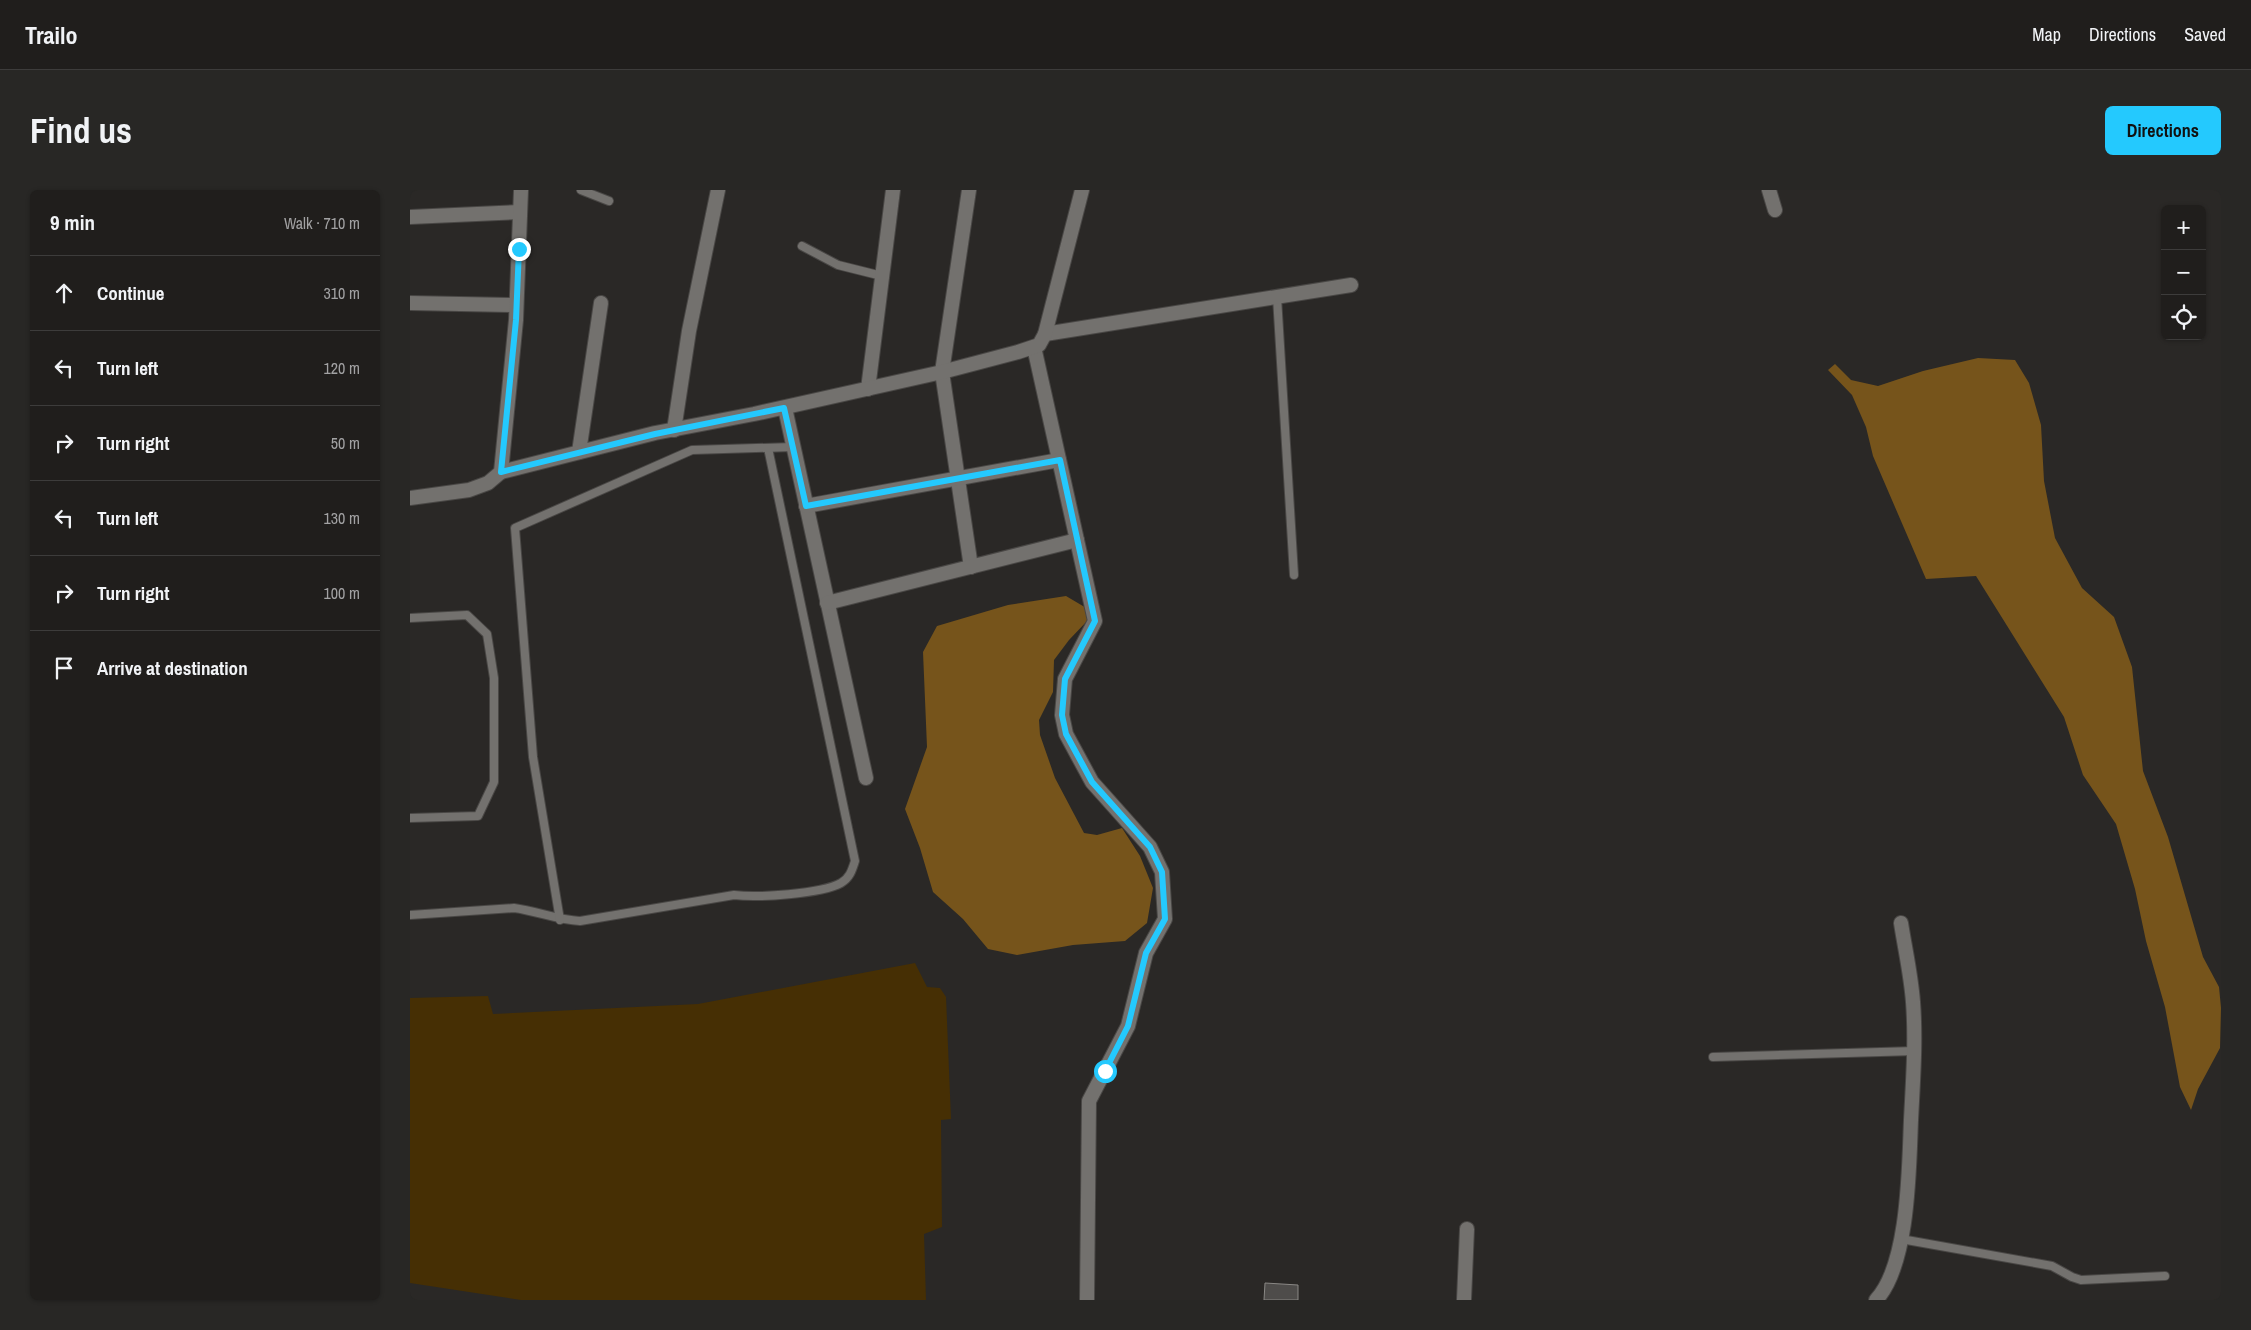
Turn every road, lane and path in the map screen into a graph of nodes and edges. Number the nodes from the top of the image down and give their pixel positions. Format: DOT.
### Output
graph roads {
  1 [pos="521,190"];
  2 [pos="581,190"];
  3 [pos="718,190"];
  4 [pos="893,190"];
  5 [pos="969,190"];
  6 [pos="1082,190"];
  7 [pos="1769,190"];
  8 [pos="610,201"];
  9 [pos="1776,210"];
  10 [pos="520,212"];
  11 [pos="410,217"];
  12 [pos="802,246"];
  13 [pos="882,276"];
  14 [pos="1351,285"];
  15 [pos="1276,297"];
  16 [pos="410,303"];
  17 [pos="601,304"];
  18 [pos="516,305"];
  19 [pos="1045,334"];
  20 [pos="1034,346"];
  21 [pos="942,372"];
  22 [pos="868,389"];
  23 [pos="784,408"];
  24 [pos="674,430"];
  25 [pos="793,447"];
  26 [pos="768,448"];
  27 [pos="579,452"];
  28 [pos="1060,460"];
  29 [pos="501,472"];
  30 [pos="958,478"];
  31 [pos="410,498"];
  32 [pos="806,506"];
  33 [pos="1077,540"];
  34 [pos="971,567"];
  35 [pos="1294,575"];
  36 [pos="828,603"];
  37 [pos="410,618"];
  38 [pos="866,778"];
  39 [pos="410,818"];
  40 [pos="410,915"];
  41 [pos="560,920"];
  42 [pos="1900,922"];
  43 [pos="1915,1051"];
  44 [pos="1713,1057"];
  45 [pos="1467,1229"];
  46 [pos="1901,1239"];
  47 [pos="2165,1276"];
  48 [pos="1086,1300"];
  49 [pos="1464,1300"];
  50 [pos="1876,1300"];
  1 -- 10 [label="street"];
  2 -- 8 [label="lane"];
  3 -- 24 [label="street"];
  4 -- 13 [label="street"];
  5 -- 21 [label="street"];
  6 -- 19 [label="street"];
  7 -- 9 [label="street"];
  10 -- 11 [label="street"];
  10 -- 18 [label="street"];
  12 -- 13 [label="lane"];
  13 -- 22 [label="street"];
  14 -- 15 [label="street"];
  15 -- 19 [label="street"];
  15 -- 35 [label="lane"];
  16 -- 18 [label="street"];
  17 -- 27 [label="street"];
  18 -- 29 [label="street"];
  19 -- 20 [label="street"];
  20 -- 21 [label="street"];
  20 -- 28 [label="street"];
  21 -- 22 [label="street"];
  21 -- 30 [label="street"];
  22 -- 23 [label="street"];
  23 -- 24 [label="street"];
  23 -- 25 [label="street"];
  24 -- 27 [label="street"];
  25 -- 26 [label="lane"];
  25 -- 32 [label="street"];
  26 -- 41 [label="lane"];
  26 -- 41 [label="lane"];
  27 -- 29 [label="street"];
  28 -- 30 [label="street"];
  28 -- 33 [label="street"];
  29 -- 31 [label="street"];
  30 -- 32 [label="street"];
  30 -- 34 [label="street"];
  32 -- 36 [label="street"];
  33 -- 34 [label="street"];
  33 -- 48 [label="street"];
  34 -- 36 [label="street"];
  36 -- 38 [label="street"];
  37 -- 39 [label="lane"];
  40 -- 41 [label="lane"];
  42 -- 43 [label="street"];
  43 -- 44 [label="lane"];
  43 -- 46 [label="street"];
  45 -- 49 [label="street"];
  46 -- 47 [label="lane"];
  46 -- 50 [label="street"];
}
